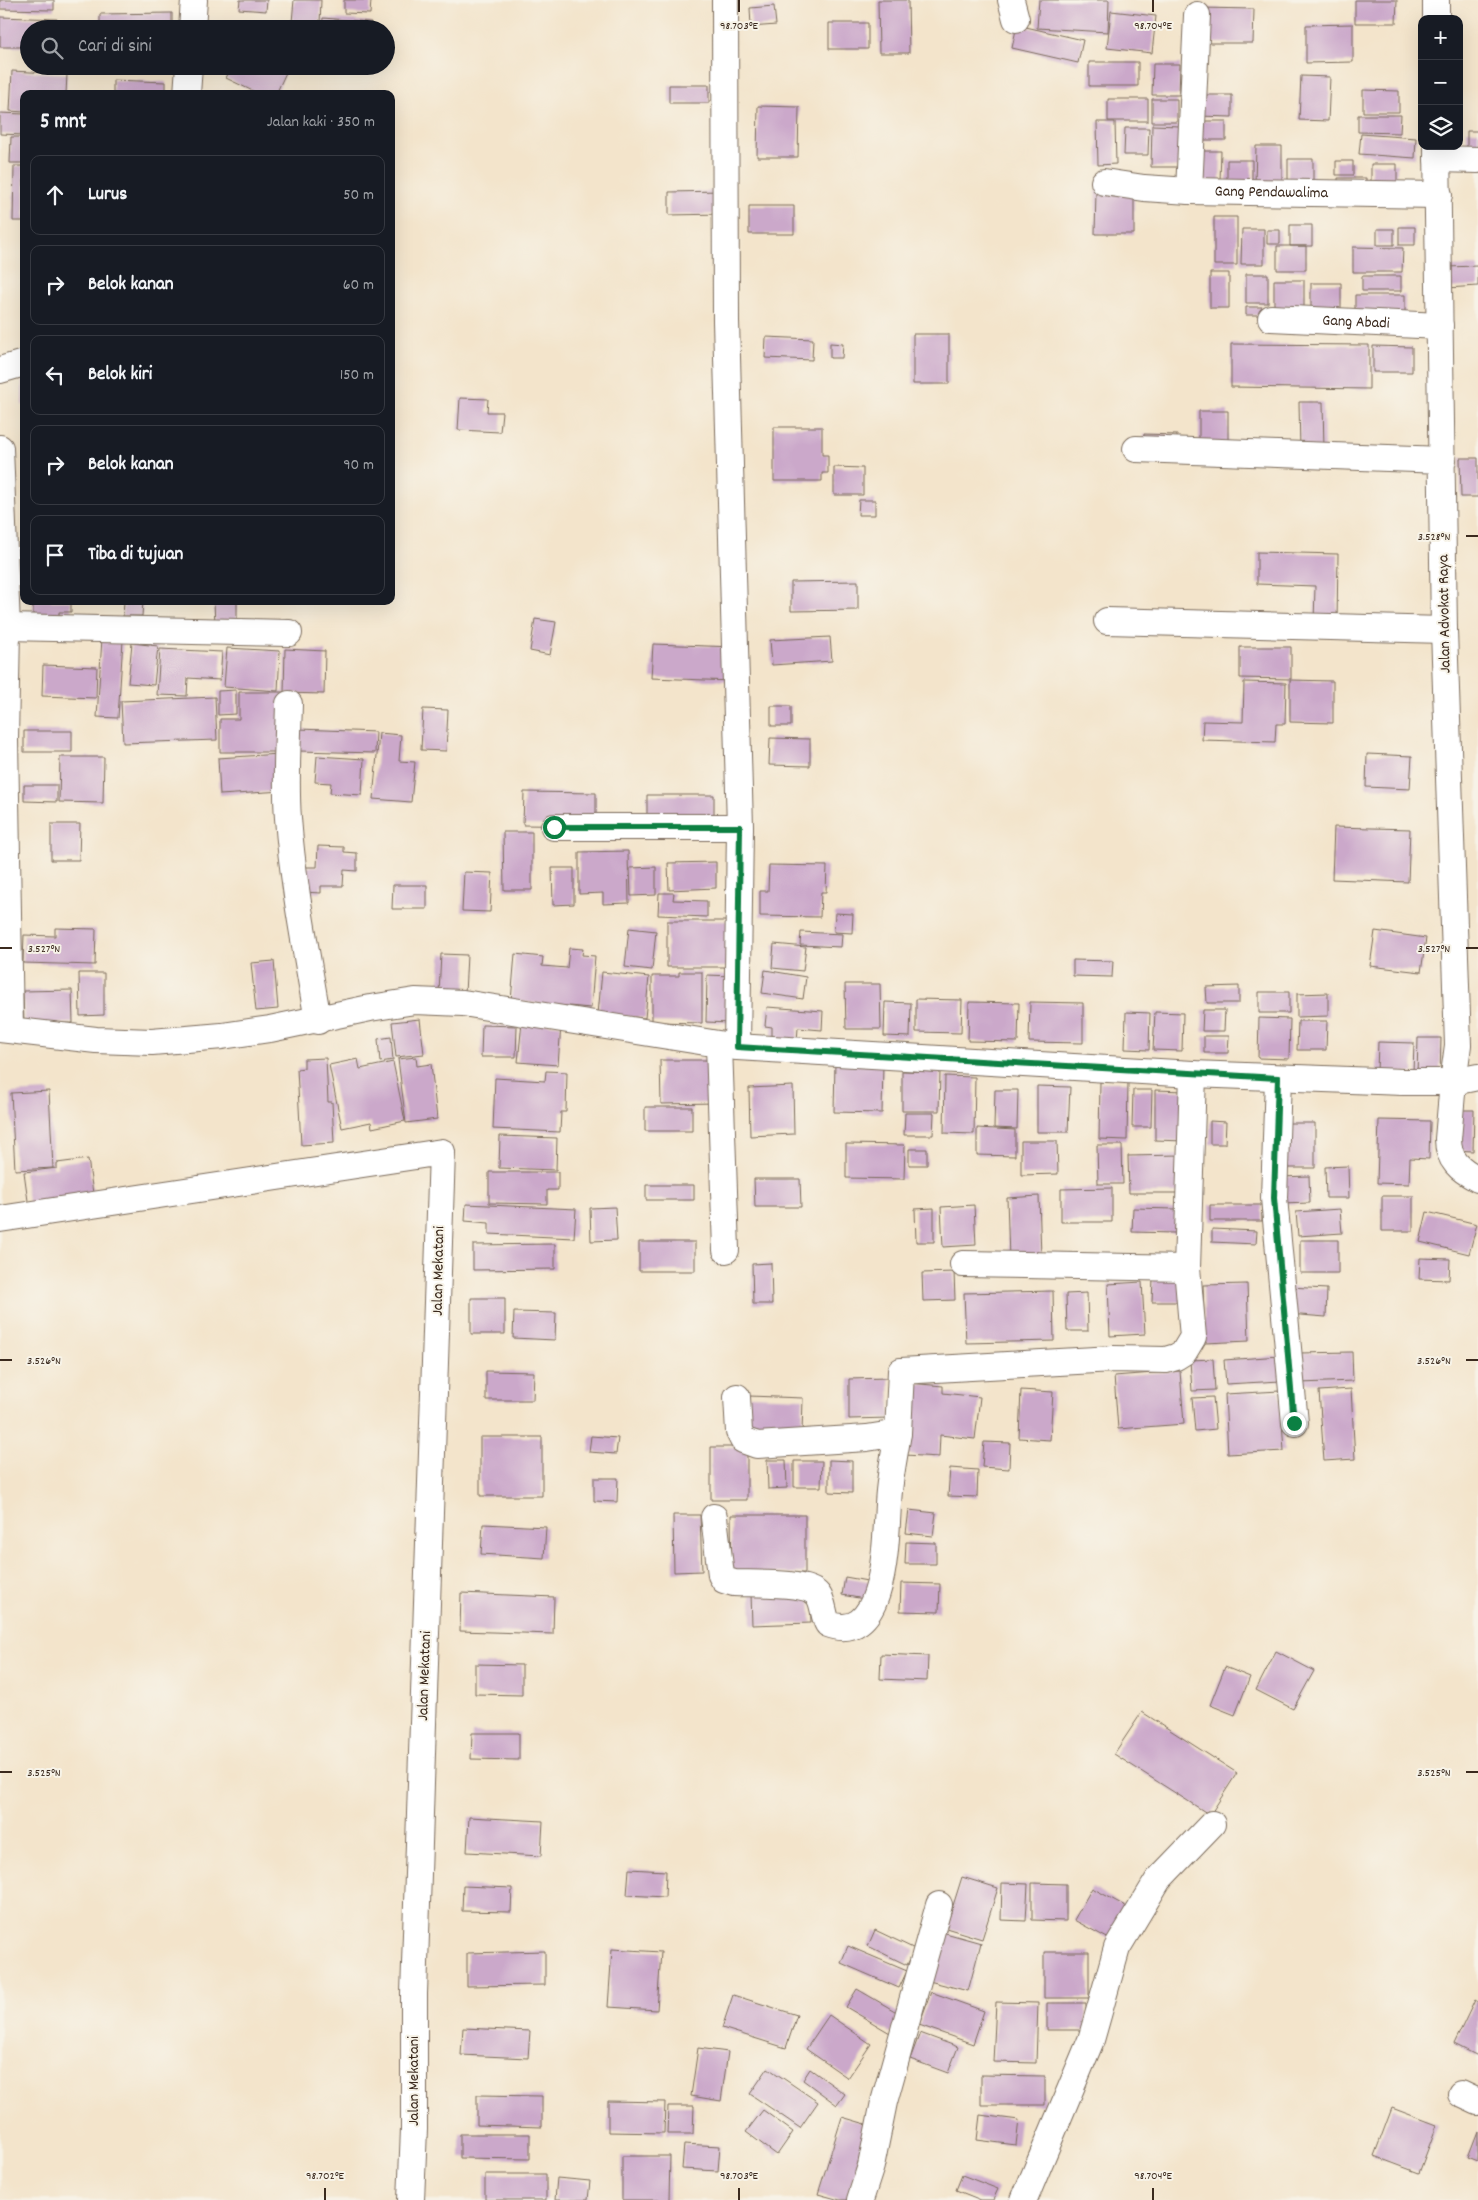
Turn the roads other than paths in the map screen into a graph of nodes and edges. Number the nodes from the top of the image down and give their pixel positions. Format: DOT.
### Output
graph roads {
  1 [pos="194,0"];
  2 [pos="725,0"];
  3 [pos="1436,0"];
  4 [pos="1197,15"];
  5 [pos="1436,15"];
  6 [pos="193,20"];
  7 [pos="188,75"];
  8 [pos="187,90"];
  9 [pos="1437,153"];
  10 [pos="1478,160"];
  11 [pos="1104,182"];
  12 [pos="1188,191"];
  13 [pos="1439,195"];
  14 [pos="1271,318"];
  15 [pos="1440,326"];
  16 [pos="20,364"];
  17 [pos="0,370"];
  18 [pos="0,448"];
  19 [pos="1136,449"];
  20 [pos="1443,460"];
  21 [pos="1107,621"];
  22 [pos="7,627"];
  23 [pos="1444,630"];
  24 [pos="290,632"];
  25 [pos="290,704"];
  26 [pos="3,740"];
  27 [pos="554,827"];
  28 [pos="740,827"];
  29 [pos="318,1021"];
  30 [pos="5,1029"];
  31 [pos="728,1046"];
  32 [pos="1193,1074"];
  33 [pos="1478,1077"];
  34 [pos="1278,1078"];
  35 [pos="1453,1082"];
  36 [pos="1478,1179"];
  37 [pos="0,1219"];
  38 [pos="726,1250"];
  39 [pos="963,1264"];
  40 [pos="1187,1268"];
  41 [pos="737,1397"];
  42 [pos="1294,1423"];
  43 [pos="898,1433"];
  44 [pos="714,1517"];
  45 [pos="1212,1824"];
  46 [pos="939,1905"];
  47 [pos="411,2200"];
  48 [pos="860,2200"];
  49 [pos="1024,2200"];
  1 -- 6 [label="street"];
  2 -- 28 [label="street"];
  3 -- 5 [label="street"];
  4 -- 12 [label="street"];
  7 -- 8 [label="street"];
  9 -- 10 [label="street"];
  9 -- 13 [label="street, Jalan Advokat Raya"];
  11 -- 12 [label="street, Gang Pendawalima"];
  12 -- 13 [label="street, Gang Pendawalima"];
  13 -- 15 [label="street, Jalan Advokat Raya"];
  14 -- 15 [label="street, Gang Abadi"];
  15 -- 20 [label="street, Jalan Advokat Raya"];
  16 -- 17 [label="street"];
  18 -- 22 [label="street"];
  19 -- 20 [label="street"];
  20 -- 23 [label="street, Jalan Advokat Raya"];
  21 -- 23 [label="street"];
  22 -- 24 [label="street"];
  22 -- 26 [label="street"];
  23 -- 35 [label="street, Jalan Advokat Raya"];
  25 -- 29 [label="street"];
  26 -- 30 [label="street"];
  27 -- 28 [label="street"];
  28 -- 31 [label="street"];
  29 -- 30 [label="street"];
  29 -- 31 [label="street"];
  31 -- 32 [label="street"];
  31 -- 38 [label="street"];
  32 -- 34 [label="street"];
  32 -- 40 [label="street"];
  33 -- 35 [label="street"];
  34 -- 35 [label="street"];
  34 -- 42 [label="street"];
  35 -- 36 [label="street, Jalan Advokat Raya"];
  37 -- 47 [label="street, Jalan Mekatani"];
  39 -- 40 [label="street"];
  40 -- 43 [label="street"];
  41 -- 43 [label="street"];
  43 -- 44 [label="street"];
  45 -- 49 [label="street"];
  46 -- 48 [label="street"];
}
